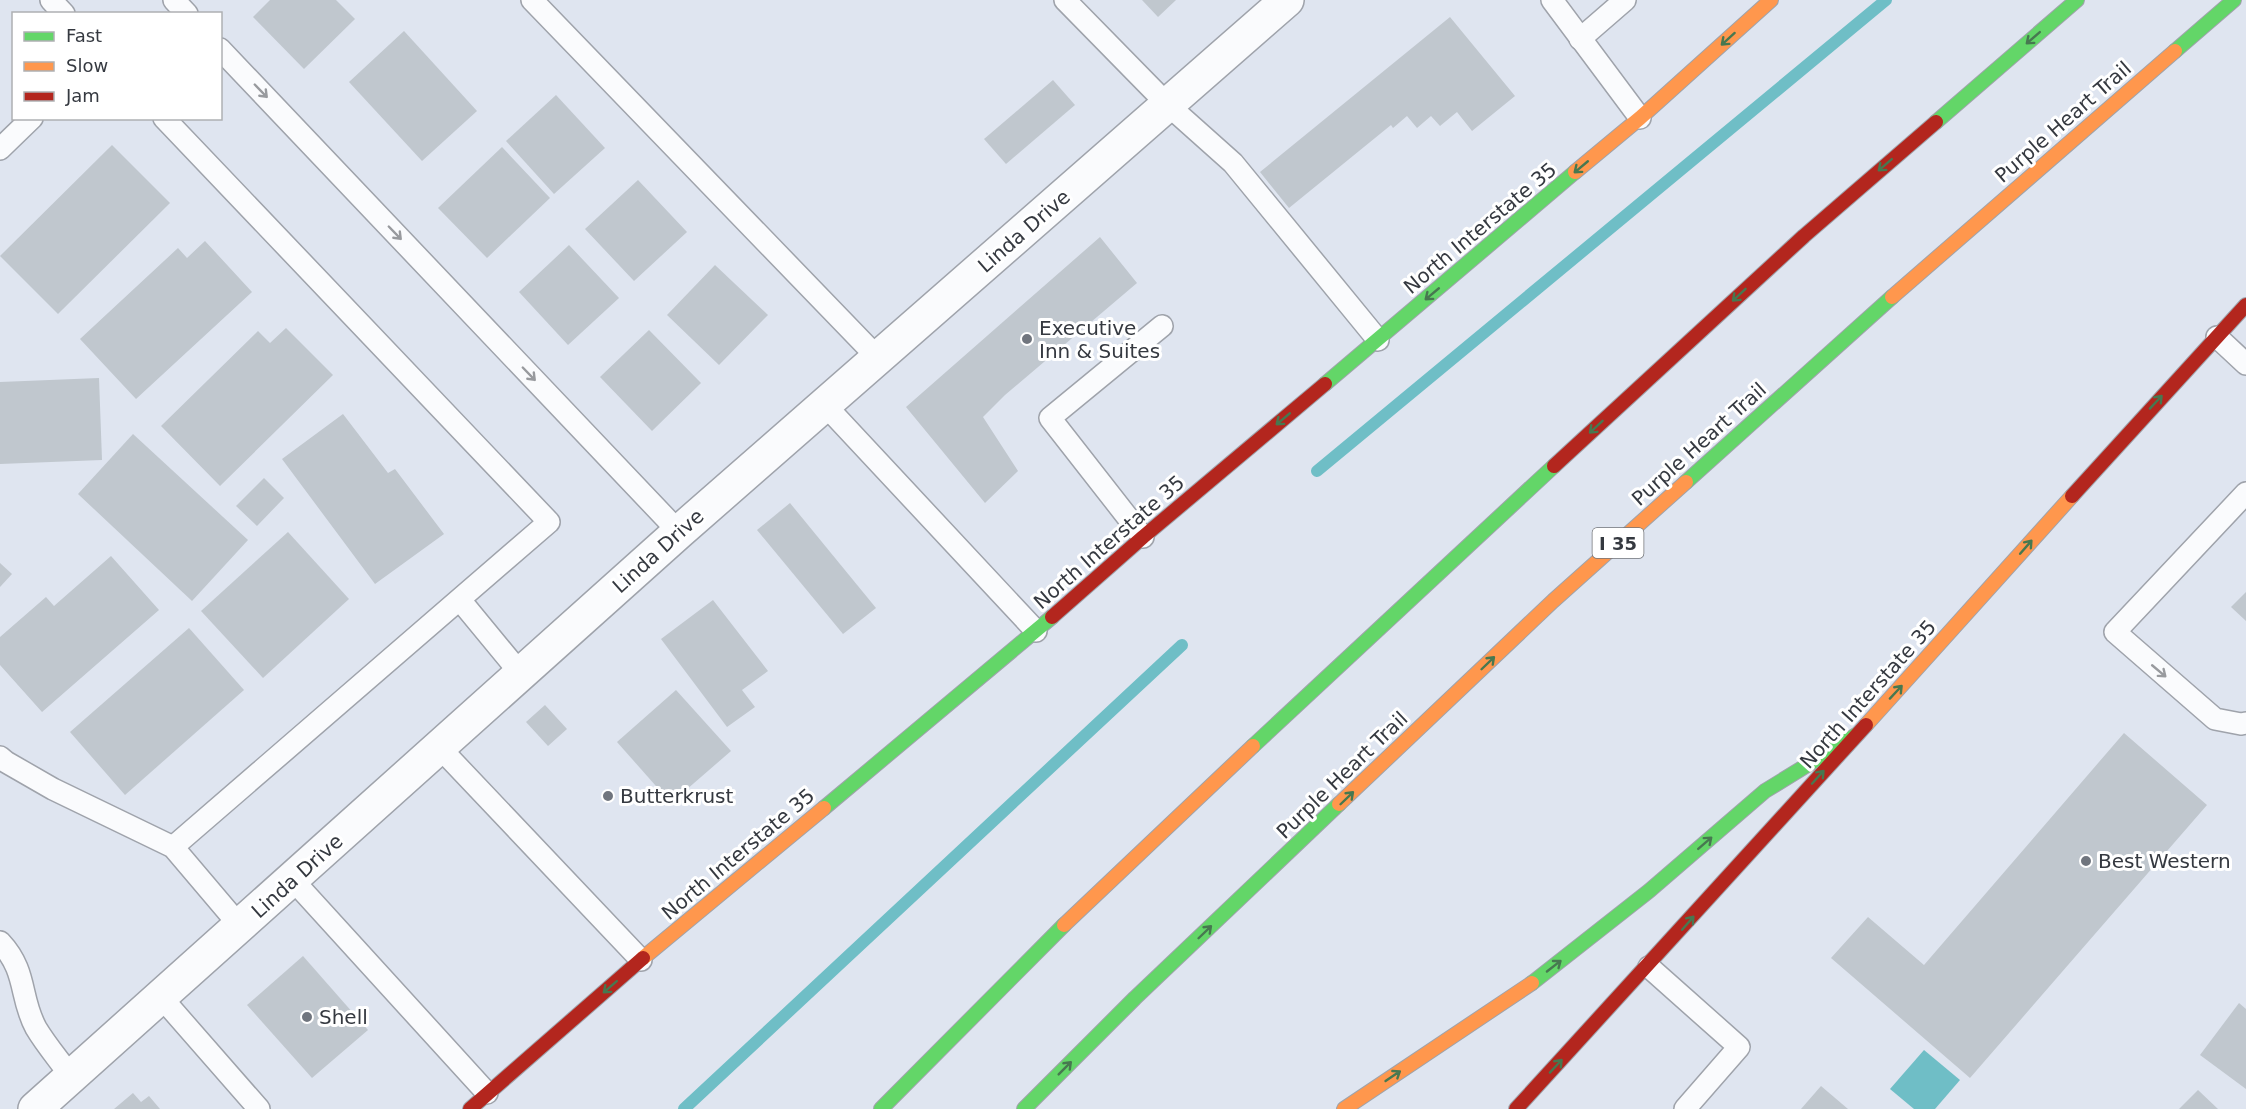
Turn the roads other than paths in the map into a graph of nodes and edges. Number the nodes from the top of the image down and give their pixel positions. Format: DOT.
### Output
graph roads {
  1 [pos="51,0"];
  2 [pos="532,0"];
  3 [pos="1065,0"];
  4 [pos="1287,0"];
  5 [pos="1552,0"];
  6 [pos="1625,0"];
  7 [pos="1771,0"];
  8 [pos="2077,0"];
  9 [pos="2234,0"];
  10 [pos="62,12"];
  11 [pos="1580,39"];
  12 [pos="222,51"];
  13 [pos="1168,105"];
  14 [pos="1640,117"];
  15 [pos="31,120"];
  16 [pos="166,120"];
  17 [pos="0,149"];
  18 [pos="2246,305"];
  19 [pos="1162,326"];
  20 [pos="2217,337"];
  21 [pos="1378,340"];
  22 [pos="878,358"];
  23 [pos="2246,363"];
  24 [pos="825,405"];
  25 [pos="2246,493"];
  26 [pos="679,532"];
  27 [pos="1143,537"];
  28 [pos="460,600"];
  29 [pos="1036,631"];
  30 [pos="521,674"];
  31 [pos="2246,723"];
  32 [pos="1856,735"];
  33 [pos="440,748"];
  34 [pos="0,757"];
  35 [pos="173,847"];
  36 [pos="292,879"];
  37 [pos="240,926"];
  38 [pos="0,942"];
  39 [pos="641,960"];
  40 [pos="1649,967"];
  41 [pos="161,998"];
  42 [pos="72,1078"];
  43 [pos="487,1093"];
  44 [pos="35,1109"];
  45 [pos="259,1109"];
  46 [pos="470,1109"];
  47 [pos="881,1109"];
  48 [pos="1024,1109"];
  49 [pos="1344,1109"];
  50 [pos="1516,1109"];
  51 [pos="1685,1109"];
  1 -- 10 [label="lane"];
  2 -- 22 [label="lane"];
  3 -- 13 [label="lane"];
  4 -- 13 [label="street, Linda Drive"];
  5 -- 11 [label="lane"];
  6 -- 11 [label="lane"];
  7 -- 14 [label="main road, North Interstate 35, one-way"];
  8 -- 47 [label="main road, one-way"];
  48 -- 9 [label="main road, Purple Heart Trail / I 35, one-way"];
  11 -- 14 [label="lane"];
  12 -- 26 [label="lane, one-way"];
  13 -- 21 [label="lane"];
  13 -- 22 [label="street, Linda Drive"];
  14 -- 21 [label="main road, North Interstate 35, one-way"];
  15 -- 17 [label="lane"];
  16 -- 28 [label="lane"];
  18 -- 20 [label="main road, North Interstate 35"];
  19 -- 27 [label="lane"];
  20 -- 23 [label="lane"];
  32 -- 20 [label="main road, North Interstate 35, one-way"];
  21 -- 27 [label="main road, North Interstate 35, one-way"];
  22 -- 24 [label="street, Linda Drive"];
  24 -- 26 [label="street, Linda Drive"];
  24 -- 29 [label="lane"];
  25 -- 31 [label="lane, one-way"];
  26 -- 30 [label="street, Linda Drive"];
  27 -- 29 [label="main road, North Interstate 35"];
  28 -- 30 [label="lane"];
  28 -- 35 [label="lane"];
  29 -- 39 [label="main road, North Interstate 35"];
  30 -- 33 [label="street, Linda Drive"];
  40 -- 32 [label="main road, North Interstate 35, one-way"];
  49 -- 32 [label="main road, one-way"];
  33 -- 36 [label="street, Linda Drive"];
  33 -- 39 [label="lane"];
  34 -- 35 [label="lane"];
  35 -- 37 [label="lane"];
  36 -- 37 [label="street, Linda Drive"];
  36 -- 43 [label="lane"];
  37 -- 41 [label="street, Linda Drive"];
  38 -- 42 [label="lane"];
  39 -- 43 [label="main road, North Interstate 35, one-way"];
  50 -- 40 [label="main road, North Interstate 35, one-way"];
  40 -- 51 [label="lane"];
  41 -- 42 [label="street, Linda Drive"];
  41 -- 45 [label="lane"];
  42 -- 44 [label="street, Linda Drive"];
  43 -- 46 [label="main road, North Interstate 35"];
}
